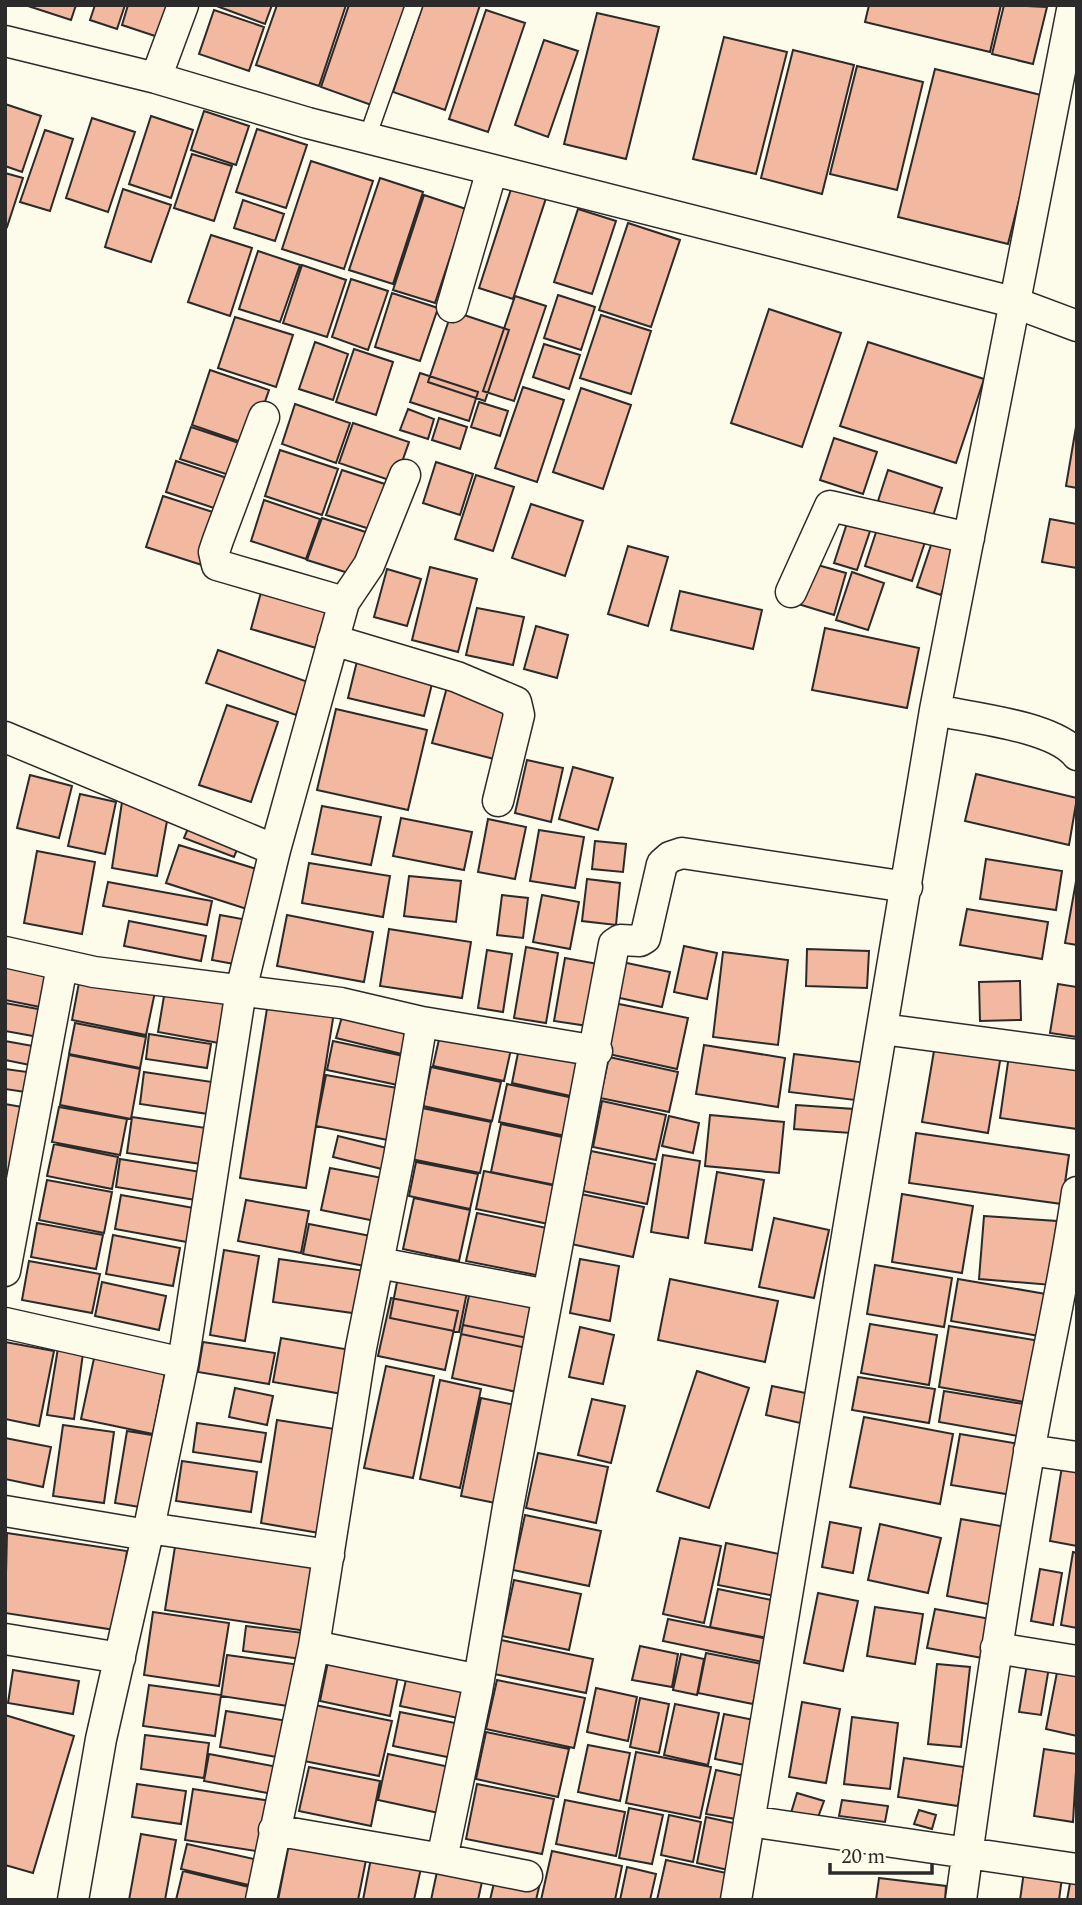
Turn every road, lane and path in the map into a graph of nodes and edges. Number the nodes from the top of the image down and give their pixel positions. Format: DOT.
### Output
graph roads {
  1 [pos="183,5"];
  2 [pos="414,5"];
  3 [pos="1073,5"];
  4 [pos="1073,37"];
  5 [pos="5,41"];
  6 [pos="156,78"];
  7 [pos="367,138"];
  8 [pos="492,170"];
  9 [pos="1013,302"];
  10 [pos="452,307"];
  11 [pos="1077,327"];
  12 [pos="264,417"];
  13 [pos="405,474"];
  14 [pos="969,538"];
  15 [pos="791,592"];
  16 [pos="344,603"];
  17 [pos="333,640"];
  18 [pos="935,710"];
  19 [pos="5,737"];
  20 [pos="1077,755"];
  21 [pos="498,801"];
  22 [pos="275,850"];
  23 [pos="907,887"];
  24 [pos="5,952"];
  25 [pos="62,966"];
  26 [pos="241,990"];
  27 [pos="422,1022"];
  28 [pos="882,1029"];
  29 [pos="597,1051"];
  30 [pos="1077,1055"];
  31 [pos="1077,1192"];
  32 [pos="1073,1251"];
  33 [pos="379,1263"];
  34 [pos="5,1271"];
  35 [pos="548,1295"];
  36 [pos="5,1323"];
  37 [pos="183,1363"];
  38 [pos="1029,1450"];
  39 [pos="1077,1457"];
  40 [pos="5,1511"];
  41 [pos="148,1532"];
  42 [pos="329,1555"];
  43 [pos="5,1639"];
  44 [pos="314,1646"];
  45 [pos="996,1648"];
  46 [pos="120,1658"];
  47 [pos="1077,1661"];
  48 [pos="479,1680"];
  49 [pos="750,1821"];
  50 [pos="274,1830"];
  51 [pos="967,1853"];
  52 [pos="442,1859"];
  53 [pos="1077,1869"];
  54 [pos="527,1876"];
  55 [pos="73,1900"];
  56 [pos="261,1900"];
  57 [pos="736,1900"];
  58 [pos="961,1900"];
  1 -- 6 [label="street"];
  2 -- 7 [label="lane"];
  3 -- 4 [label="street"];
  4 -- 9 [label="street"];
  5 -- 6 [label="street"];
  6 -- 7 [label="street"];
  7 -- 8 [label="street"];
  8 -- 9 [label="street"];
  8 -- 10 [label="street"];
  9 -- 11 [label="street"];
  9 -- 14 [label="street"];
  12 -- 16 [label="street"];
  13 -- 16 [label="street"];
  14 -- 15 [label="street"];
  14 -- 18 [label="street"];
  16 -- 17 [label="street"];
  17 -- 21 [label="street"];
  17 -- 22 [label="street"];
  18 -- 20 [label="street"];
  18 -- 23 [label="street"];
  19 -- 22 [label="street"];
  22 -- 26 [label="street"];
  23 -- 28 [label="street"];
  23 -- 29 [label="street"];
  24 -- 25 [label="street"];
  25 -- 26 [label="street"];
  25 -- 34 [label="street"];
  26 -- 27 [label="street"];
  26 -- 37 [label="street"];
  27 -- 29 [label="street"];
  27 -- 33 [label="street"];
  28 -- 30 [label="street"];
  28 -- 49 [label="street"];
  29 -- 35 [label="street"];
  31 -- 32 [label="street"];
  32 -- 38 [label="street"];
  33 -- 35 [label="street"];
  33 -- 42 [label="street"];
  35 -- 48 [label="street"];
  36 -- 37 [label="street"];
  37 -- 41 [label="street"];
  38 -- 39 [label="street"];
  38 -- 45 [label="street"];
  40 -- 41 [label="street"];
  41 -- 42 [label="street"];
  41 -- 46 [label="street"];
  42 -- 44 [label="street"];
  43 -- 46 [label="street"];
  44 -- 48 [label="street"];
  44 -- 50 [label="street"];
  45 -- 47 [label="street"];
  45 -- 51 [label="street"];
  46 -- 55 [label="street"];
  48 -- 52 [label="street"];
  49 -- 51 [label="street"];
  49 -- 57 [label="street"];
  50 -- 52 [label="street"];
  50 -- 56 [label="street"];
  51 -- 53 [label="street"];
  51 -- 58 [label="street"];
  52 -- 54 [label="street"];
}
